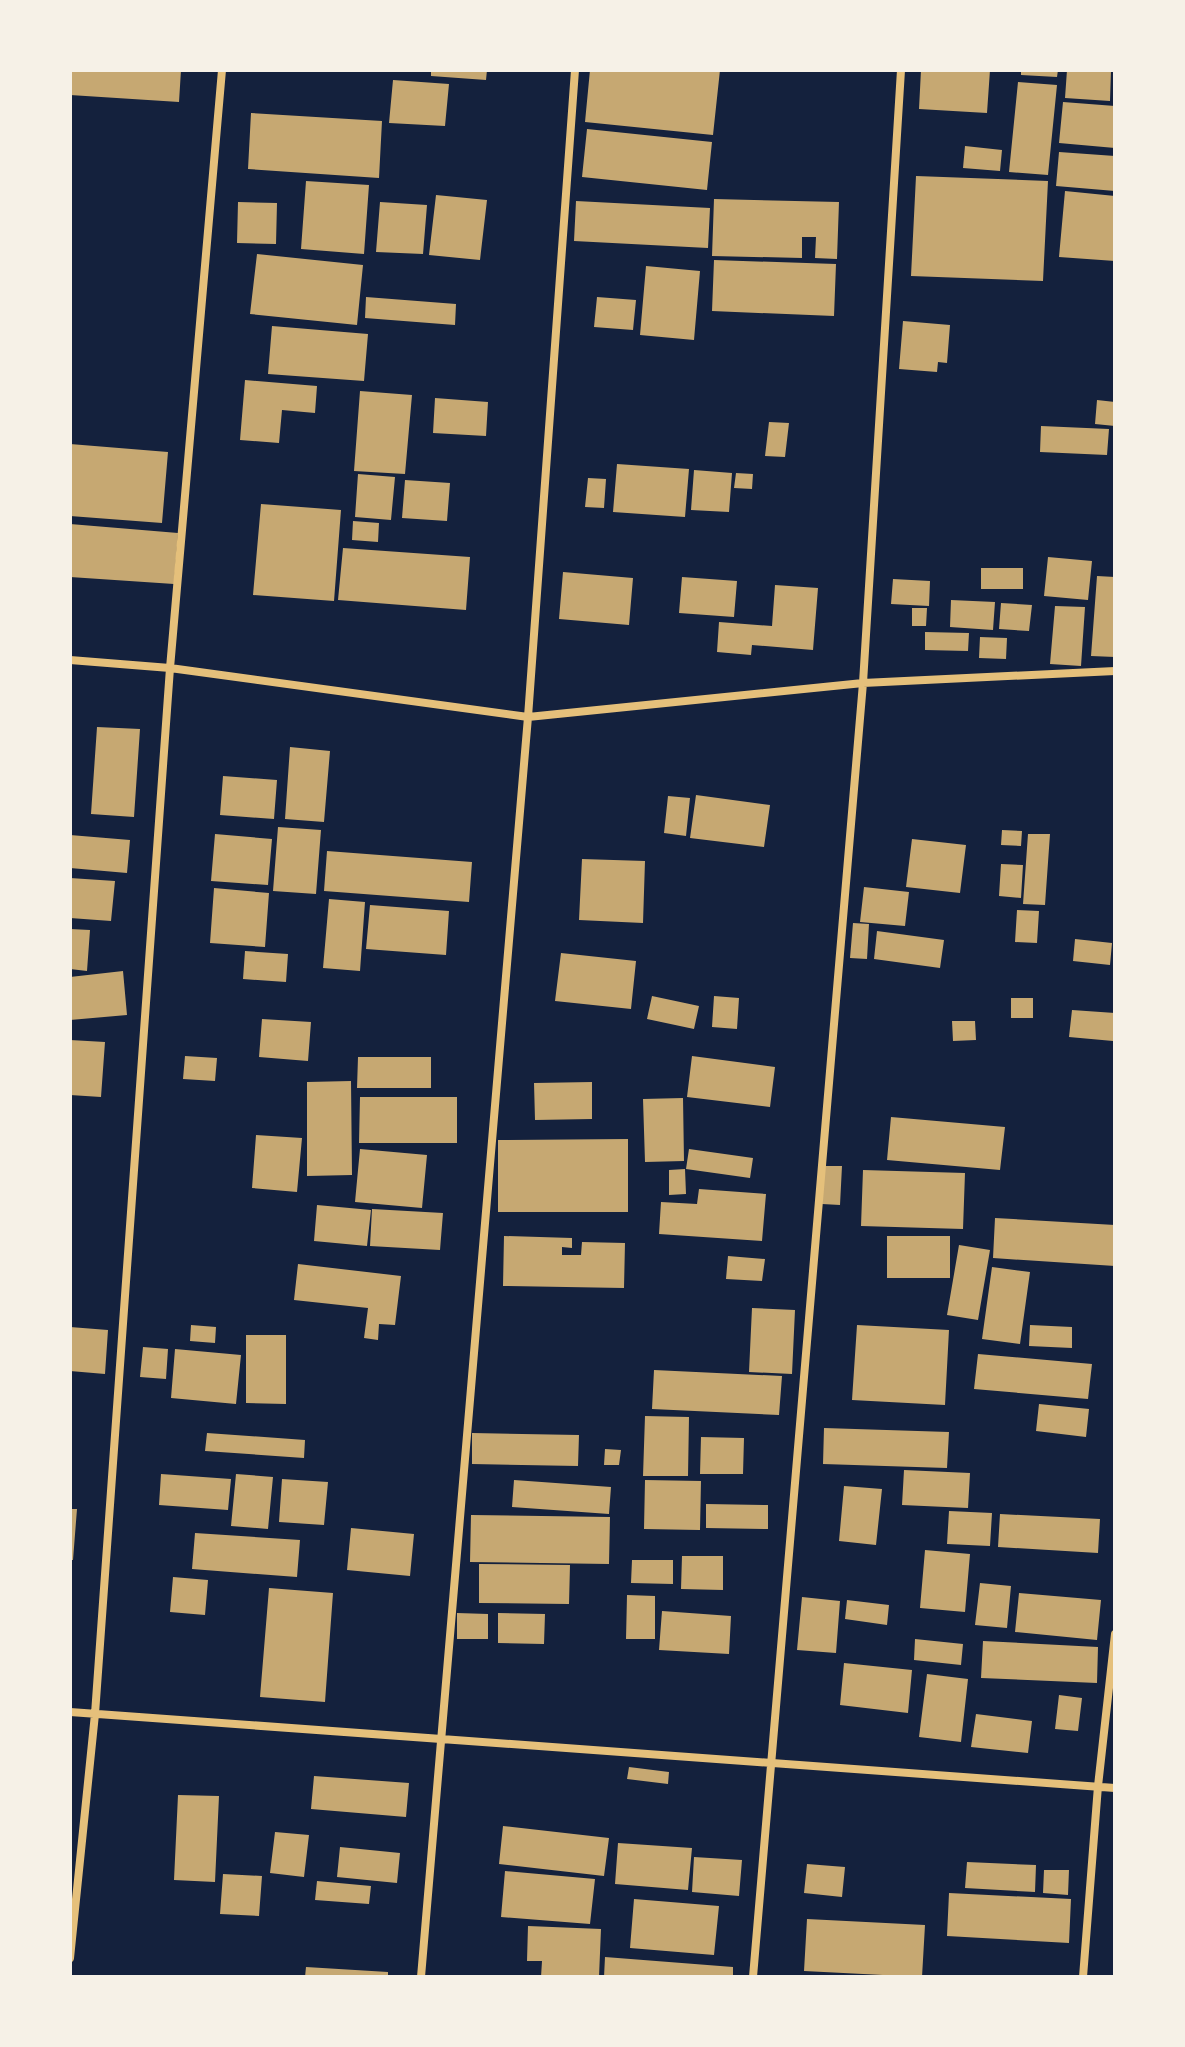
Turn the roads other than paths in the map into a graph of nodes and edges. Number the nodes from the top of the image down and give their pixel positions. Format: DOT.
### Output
graph roads {
  1 [pos="222,70"];
  2 [pos="575,70"];
  3 [pos="901,70"];
  4 [pos="70,660"];
  5 [pos="170,668"];
  6 [pos="1115,671"];
  7 [pos="863,683"];
  8 [pos="528,717"];
  9 [pos="1115,1634"];
  10 [pos="70,1712"];
  11 [pos="95,1714"];
  12 [pos="440,1739"];
  13 [pos="771,1763"];
  14 [pos="1098,1786"];
  15 [pos="1115,1788"];
  16 [pos="70,1958"];
  17 [pos="421,1977"];
  18 [pos="753,1977"];
  19 [pos="1083,1977"];
  1 -- 5 [label="street"];
  2 -- 8 [label="street"];
  3 -- 7 [label="street"];
  4 -- 5 [label="street"];
  5 -- 8 [label="street"];
  5 -- 11 [label="street"];
  6 -- 7 [label="street"];
  7 -- 8 [label="street"];
  7 -- 13 [label="street"];
  8 -- 12 [label="street"];
  9 -- 14 [label="street"];
  10 -- 11 [label="street"];
  11 -- 12 [label="street"];
  11 -- 16 [label="street"];
  12 -- 13 [label="street"];
  12 -- 17 [label="street"];
  13 -- 14 [label="street"];
  13 -- 18 [label="street"];
  14 -- 15 [label="street"];
  14 -- 19 [label="street"];
}
